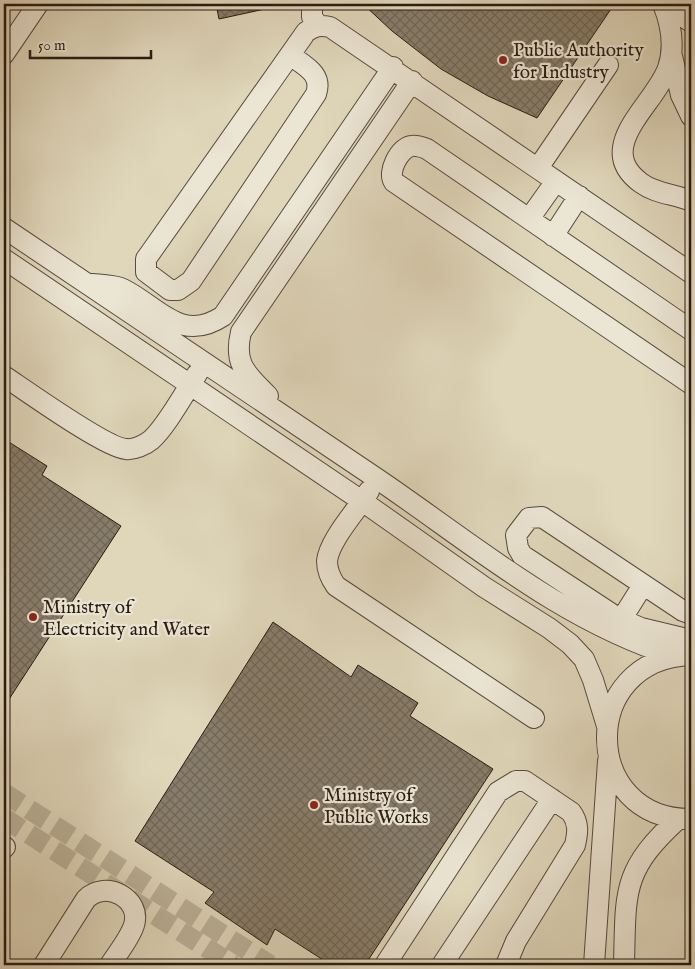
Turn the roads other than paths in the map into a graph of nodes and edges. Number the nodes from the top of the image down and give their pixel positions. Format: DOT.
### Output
graph roads {
  1 [pos="38,4"];
  2 [pos="312,4"];
  3 [pos="664,4"];
  4 [pos="691,22"];
  5 [pos="318,26"];
  6 [pos="4,54"];
  7 [pos="672,54"];
  8 [pos="290,55"];
  9 [pos="608,65"];
  10 [pos="393,68"];
  11 [pos="412,81"];
  12 [pos="686,100"];
  13 [pos="691,116"];
  14 [pos="538,168"];
  15 [pos="556,180"];
  16 [pos="579,196"];
  17 [pos="691,201"];
  18 [pos="529,219"];
  19 [pos="4,228"];
  20 [pos="553,236"];
  21 [pos="4,259"];
  22 [pos="691,273"];
  23 [pos="86,283"];
  24 [pos="691,330"];
  25 [pos="205,363"];
  26 [pos="4,376"];
  27 [pos="691,384"];
  28 [pos="190,385"];
  29 [pos="294,424"];
  30 [pos="377,479"];
  31 [pos="362,501"];
  32 [pos="643,585"];
  33 [pos="691,614"];
  34 [pos="618,618"];
  35 [pos="691,640"];
  36 [pos="683,655"];
  37 [pos="534,718"];
  38 [pos="606,726"];
  39 [pos="608,757"];
  40 [pos="552,798"];
  41 [pos="685,819"];
  42 [pos="114,963"];
  43 [pos="44,965"];
  44 [pos="385,965"];
  45 [pos="442,965"];
  46 [pos="506,965"];
  47 [pos="594,965"];
  48 [pos="624,965"];
  1 -- 6 [label="street"];
  2 -- 5 [label="street"];
  3 -- 4 [label="street"];
  3 -- 7 [label="street"];
  5 -- 8 [label="street"];
  5 -- 10 [label="street"];
  7 -- 12 [label="street"];
  7 -- 17 [label="street"];
  8 -- 8 [label="street"];
  9 -- 14 [label="street"];
  10 -- 11 [label="street"];
  10 -- 23 [label="street"];
  11 -- 14 [label="street"];
  11 -- 29 [label="street"];
  12 -- 13 [label="street"];
  14 -- 15 [label="street"];
  15 -- 16 [label="street"];
  15 -- 18 [label="street"];
  16 -- 20 [label="street"];
  16 -- 22 [label="street"];
  18 -- 20 [label="street"];
  18 -- 27 [label="street"];
  19 -- 23 [label="street"];
  20 -- 24 [label="street"];
  21 -- 28 [label="street"];
  23 -- 25 [label="street"];
  25 -- 28 [label="street"];
  25 -- 29 [label="street"];
  26 -- 28 [label="street"];
  28 -- 31 [label="street"];
  29 -- 30 [label="street"];
  30 -- 31 [label="street"];
  30 -- 36 [label="street"];
  31 -- 37 [label="street"];
  31 -- 38 [label="street"];
  32 -- 33 [label="street"];
  32 -- 34 [label="street"];
  32 -- 34 [label="street"];
  34 -- 35 [label="street"];
  36 -- 38 [label="street"];
  38 -- 39 [label="street"];
  39 -- 41 [label="street"];
  39 -- 47 [label="street"];
  40 -- 44 [label="street"];
  40 -- 45 [label="street"];
  40 -- 46 [label="street"];
  41 -- 48 [label="street"];
  42 -- 43 [label="street"];
}
